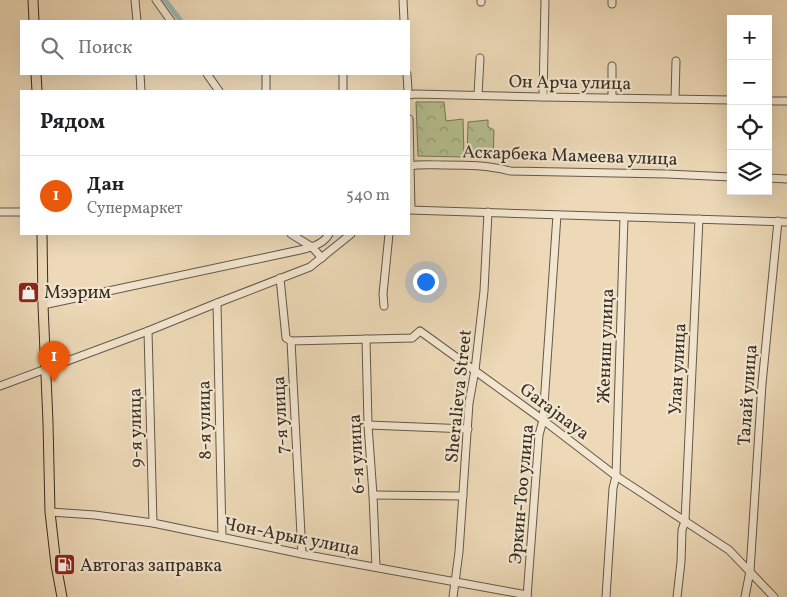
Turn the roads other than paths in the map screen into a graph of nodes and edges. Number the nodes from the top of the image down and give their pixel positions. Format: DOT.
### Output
graph roads {
  1 [pos="33,0"];
  2 [pos="135,0"];
  3 [pos="156,0"];
  4 [pos="403,0"];
  5 [pos="545,0"];
  6 [pos="34,20"];
  7 [pos="137,20"];
  8 [pos="170,20"];
  9 [pos="404,20"];
  10 [pos="480,58"];
  11 [pos="676,62"];
  12 [pos="612,66"];
  13 [pos="36,75"];
  14 [pos="140,75"];
  15 [pos="208,75"];
  16 [pos="266,75"];
  17 [pos="343,75"];
  18 [pos="407,75"];
  19 [pos="37,90"];
  20 [pos="141,90"];
  21 [pos="218,90"];
  22 [pos="266,90"];
  23 [pos="343,90"];
  24 [pos="408,90"];
  25 [pos="410,93"];
  26 [pos="478,95"];
  27 [pos="543,97"];
  28 [pos="612,98"];
  29 [pos="675,98"];
  30 [pos="727,100"];
  31 [pos="772,101"];
  32 [pos="787,101"];
  33 [pos="410,166"];
  34 [pos="727,177"];
  35 [pos="772,178"];
  36 [pos="787,179"];
  37 [pos="410,210"];
  38 [pos="0,212"];
  39 [pos="20,212"];
  40 [pos="488,212"];
  41 [pos="557,215"];
  42 [pos="624,217"];
  43 [pos="699,219"];
  44 [pos="778,221"];
  45 [pos="787,222"];
  46 [pos="42,235"];
  47 [pos="293,235"];
  48 [pos="328,235"];
  49 [pos="350,235"];
  50 [pos="389,235"];
  51 [pos="312,247"];
  52 [pos="322,258"];
  53 [pos="280,278"];
  54 [pos="217,303"];
  55 [pos="43,306"];
  56 [pos="384,306"];
  57 [pos="148,332"];
  58 [pos="366,339"];
  59 [pos="291,341"];
  60 [pos="46,370"];
  61 [pos="475,370"];
  62 [pos="0,386"];
  63 [pos="543,420"];
  64 [pos="368,424"];
  65 [pos="468,429"];
  66 [pos="616,476"];
  67 [pos="373,495"];
  68 [pos="463,496"];
  69 [pos="50,512"];
  70 [pos="684,521"];
  71 [pos="153,523"];
  72 [pos="222,538"];
  73 [pos="302,554"];
  74 [pos="376,567"];
  75 [pos="750,571"];
  76 [pos="455,583"];
  77 [pos="527,596"];
  78 [pos="62,597"];
  79 [pos="452,597"];
  80 [pos="606,597"];
  81 [pos="677,597"];
  82 [pos="746,597"];
  83 [pos="774,597"];
  1 -- 6 [label="main road"];
  2 -- 7 [label="street"];
  3 -- 8 [label="street"];
  4 -- 9 [label="street"];
  5 -- 27 [label="street"];
  10 -- 26 [label="street"];
  11 -- 29 [label="street"];
  12 -- 28 [label="street"];
  13 -- 19 [label="main road"];
  14 -- 20 [label="street"];
  15 -- 21 [label="street"];
  16 -- 22 [label="street"];
  17 -- 23 [label="street"];
  18 -- 24 [label="street"];
  25 -- 26 [label="street, Он Арча улица"];
  26 -- 27 [label="street, Он Арча улица"];
  27 -- 28 [label="street, Он Арча улица"];
  28 -- 29 [label="street, Он Арча улица"];
  29 -- 30 [label="street, Он Арча улица"];
  31 -- 32 [label="street"];
  33 -- 34 [label="street, Аскарбека Мамеева улица"];
  33 -- 37 [label="street"];
  35 -- 36 [label="street"];
  37 -- 40 [label="street"];
  38 -- 39 [label="street"];
  40 -- 41 [label="street"];
  40 -- 61 [label="street, Sheralieva Street"];
  41 -- 42 [label="street"];
  41 -- 63 [label="street, Эркин-Тоо улица"];
  42 -- 43 [label="street"];
  42 -- 66 [label="street, Жениш улица"];
  43 -- 44 [label="street"];
  43 -- 70 [label="street, Улан улица"];
  44 -- 45 [label="street"];
  44 -- 75 [label="street, Талай улица"];
  46 -- 55 [label="main road"];
  47 -- 51 [label="street"];
  48 -- 51 [label="street"];
  49 -- 52 [label="street"];
  50 -- 56 [label="street"];
  51 -- 52 [label="street"];
  51 -- 55 [label="street"];
  52 -- 53 [label="street"];
  53 -- 54 [label="street"];
  53 -- 59 [label="street, 7-я улица"];
  54 -- 57 [label="street"];
  54 -- 72 [label="street, 8-я улица"];
  55 -- 60 [label="main road"];
  57 -- 60 [label="street"];
  57 -- 71 [label="street, 9-я улица"];
  58 -- 59 [label="street, Garajnaya"];
  58 -- 61 [label="street, Garajnaya"];
  58 -- 64 [label="street, 6-я улица"];
  59 -- 73 [label="street, 7-я улица"];
  60 -- 62 [label="street"];
  60 -- 69 [label="main road"];
  61 -- 63 [label="street, Garajnaya"];
  61 -- 65 [label="street, Sheralieva Street"];
  63 -- 66 [label="street, Garajnaya"];
  63 -- 77 [label="street, Эркин-Тоо улица"];
  64 -- 65 [label="street"];
  64 -- 67 [label="street, 6-я улица"];
  65 -- 68 [label="street, Sheralieva Street"];
  66 -- 70 [label="street, Garajnaya"];
  66 -- 80 [label="street, Жениш улица"];
  67 -- 68 [label="street"];
  67 -- 74 [label="street, 6-я улица"];
  68 -- 76 [label="street, Sheralieva Street"];
  69 -- 71 [label="street, Чон-Арык улица"];
  69 -- 78 [label="main road"];
  70 -- 75 [label="street, Garajnaya"];
  70 -- 81 [label="street, Улан улица"];
  71 -- 72 [label="street, Чон-Арык улица"];
  72 -- 73 [label="street, Чон-Арык улица"];
  73 -- 74 [label="street, Чон-Арык улица"];
  74 -- 76 [label="street, Чон-Арык улица"];
  75 -- 82 [label="street, Талай улица"];
  75 -- 83 [label="street, Garajnaya"];
  76 -- 77 [label="street, Чон-Арык улица"];
  76 -- 79 [label="street, Sheralieva Street"];
}
